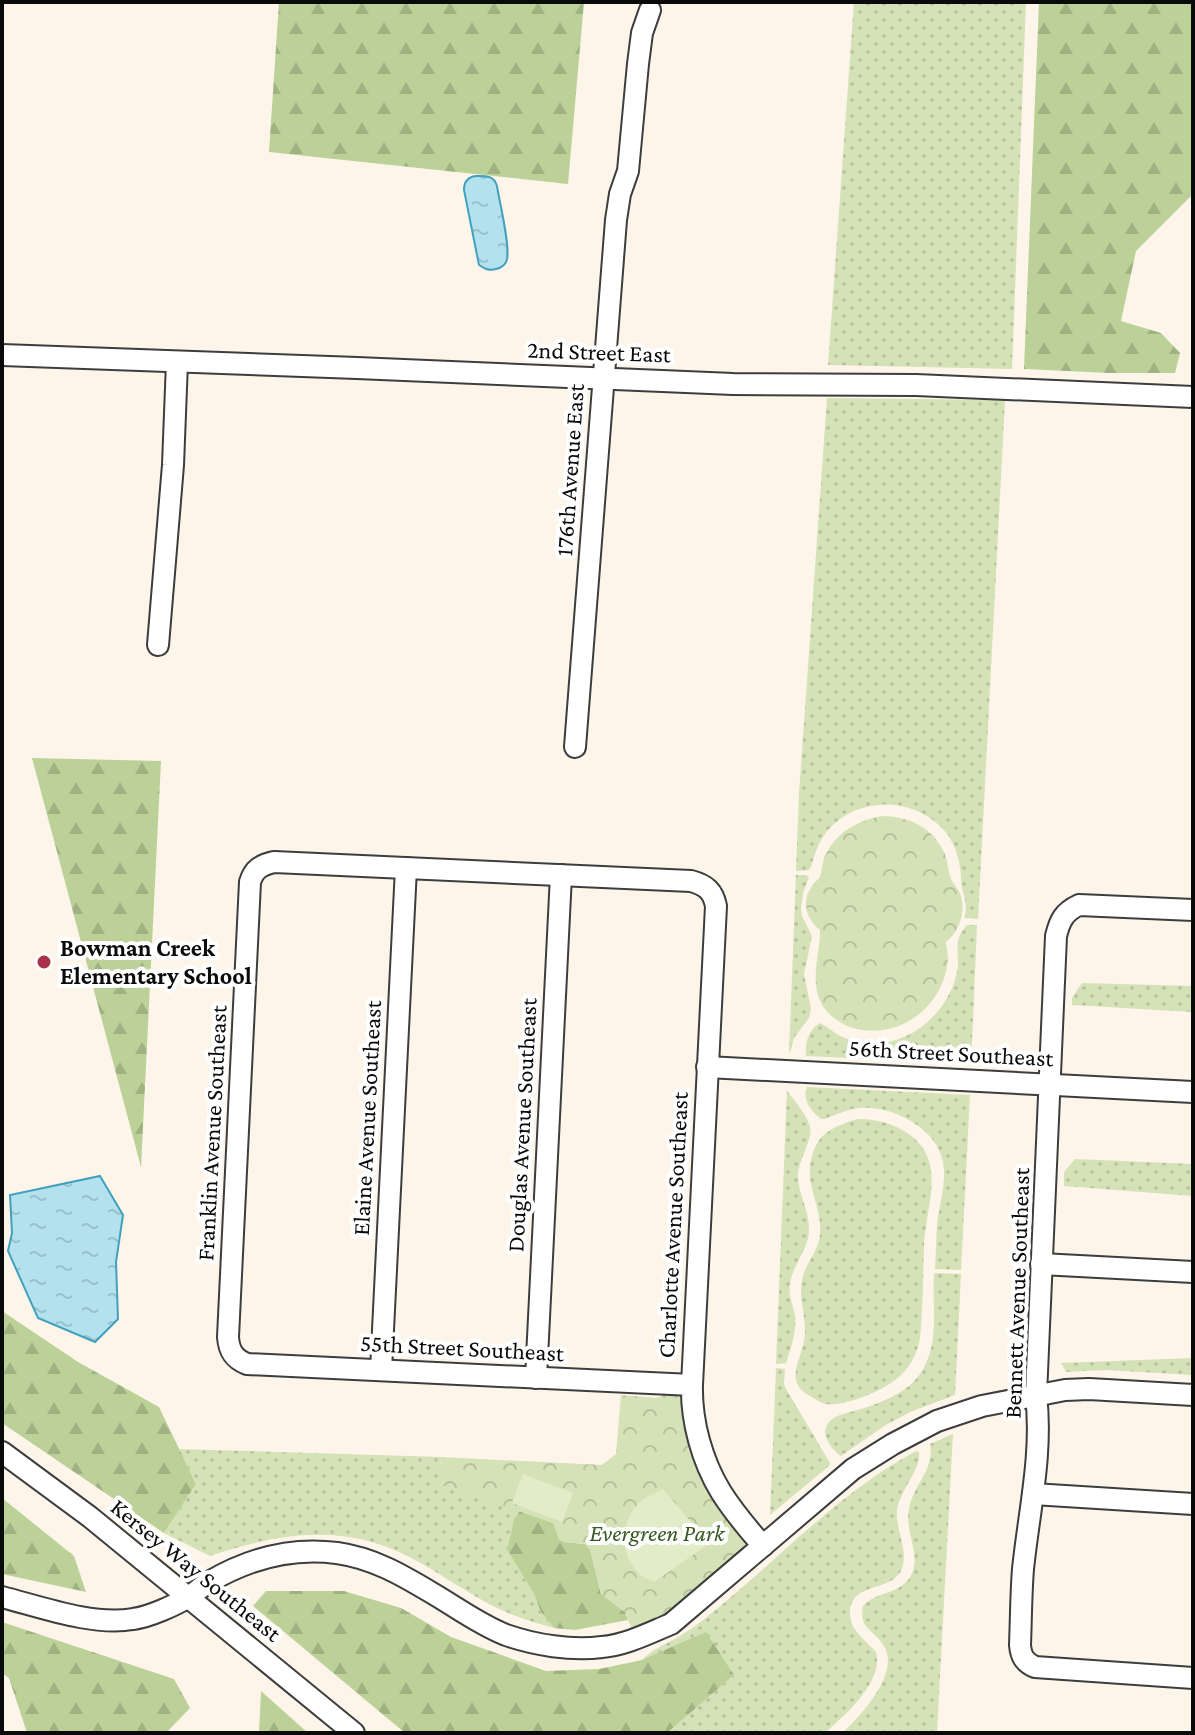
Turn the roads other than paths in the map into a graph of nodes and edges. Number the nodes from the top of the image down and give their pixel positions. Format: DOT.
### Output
graph roads {
  1 [pos="650,10"];
  2 [pos="2,355"];
  3 [pos="177,362"];
  4 [pos="603,378"];
  5 [pos="1193,397"];
  6 [pos="158,645"];
  7 [pos="575,747"];
  8 [pos="406,868"];
  9 [pos="561,875"];
  10 [pos="1193,910"];
  11 [pos="707,1067"];
  12 [pos="1050,1084"];
  13 [pos="1193,1092"];
  14 [pos="1041,1264"];
  15 [pos="1193,1272"];
  16 [pos="232,1354"];
  17 [pos="381,1370"];
  18 [pos="536,1378"];
  19 [pos="692,1385"];
  20 [pos="1036,1395"];
  21 [pos="1193,1395"];
  22 [pos="2,1452"];
  23 [pos="1033,1494"];
  24 [pos="1193,1504"];
  25 [pos="763,1546"];
  26 [pos="2,1597"];
  27 [pos="188,1598"];
  28 [pos="1193,1678"];
  29 [pos="354,1733"];
  1 -- 4 [label="street, 176th Avenue East"];
  2 -- 3 [label="street, 2nd Street East"];
  3 -- 4 [label="street, 2nd Street East"];
  3 -- 6 [label="street"];
  4 -- 5 [label="street, 2nd Street East"];
  4 -- 7 [label="street, 176th Avenue East"];
  8 -- 9 [label="street"];
  8 -- 16 [label="street, Franklin Avenue Southeast"];
  8 -- 17 [label="street, Elaine Avenue Southeast"];
  9 -- 11 [label="street, Charlotte Avenue Southeast"];
  9 -- 18 [label="street, Douglas Avenue Southeast"];
  10 -- 12 [label="street, Bennett Avenue Southeast"];
  11 -- 12 [label="street, 56th Street Southeast"];
  11 -- 19 [label="street, Charlotte Avenue Southeast"];
  12 -- 13 [label="street, 56th Street Southeast"];
  12 -- 14 [label="street, Bennett Avenue Southeast"];
  14 -- 15 [label="street"];
  14 -- 20 [label="street, Bennett Avenue Southeast"];
  16 -- 17 [label="street, 55th Street Southeast"];
  17 -- 18 [label="street, 55th Street Southeast"];
  18 -- 19 [label="street, 55th Street Southeast"];
  19 -- 25 [label="street, Charlotte Avenue Southeast"];
  20 -- 21 [label="street"];
  20 -- 23 [label="street, Bennett Avenue Southeast"];
  20 -- 25 [label="street"];
  22 -- 27 [label="street, Kersey Way Southeast"];
  23 -- 24 [label="street"];
  23 -- 28 [label="street, Bennett Avenue Southeast"];
  25 -- 27 [label="street"];
  26 -- 27 [label="street"];
  27 -- 29 [label="street, Kersey Way Southeast"];
}
